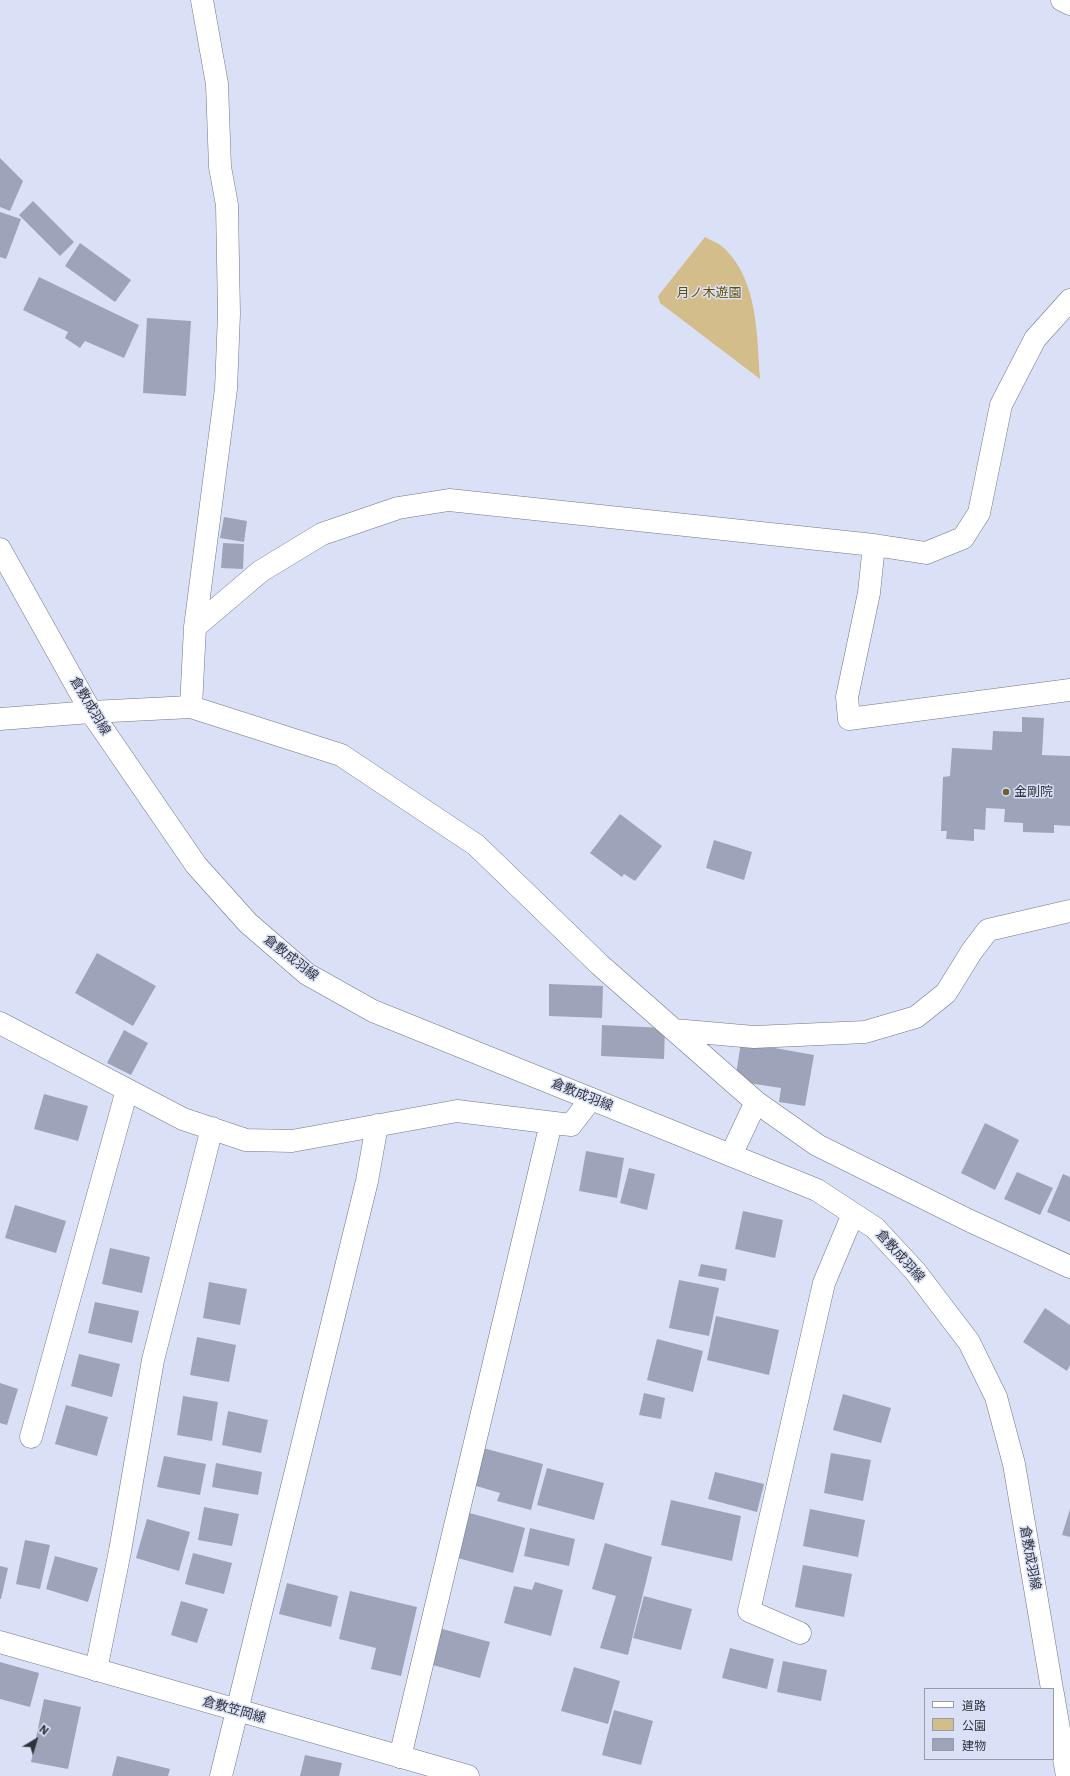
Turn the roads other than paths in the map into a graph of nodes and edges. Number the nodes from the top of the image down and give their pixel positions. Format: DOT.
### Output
graph roads {
  1 [pos="202,0"];
  2 [pos="1062,0"];
  3 [pos="1070,4"];
  4 [pos="1070,300"];
  5 [pos="874,545"];
  6 [pos="0,549"];
  7 [pos="195,626"];
  8 [pos="1070,690"];
  9 [pos="191,707"];
  10 [pos="91,712"];
  11 [pos="0,719"];
  12 [pos="1070,911"];
  13 [pos="0,1023"];
  14 [pos="674,1030"];
  15 [pos="127,1090"];
  16 [pos="591,1099"];
  17 [pos="756,1102"];
  18 [pos="551,1122"];
  19 [pos="377,1125"];
  20 [pos="212,1128"];
  21 [pos="731,1156"];
  22 [pos="853,1214"];
  23 [pos="1070,1267"];
  24 [pos="31,1437"];
  25 [pos="800,1633"];
  26 [pos="0,1642"];
  27 [pos="96,1670"];
  28 [pos="1052,1688"];
  29 [pos="1054,1700"];
  30 [pos="238,1711"];
  31 [pos="400,1757"];
  32 [pos="221,1776"];
  33 [pos="468,1776"];
  34 [pos="1067,1776"];
  1 -- 7 [label="main road"];
  2 -- 3 [label="main road"];
  4 -- 5 [label="main road"];
  5 -- 7 [label="main road"];
  5 -- 8 [label="main road"];
  6 -- 10 [label="main road, 倉敷成羽線"];
  7 -- 9 [label="main road"];
  9 -- 10 [label="main road"];
  9 -- 14 [label="main road"];
  10 -- 11 [label="main road"];
  10 -- 16 [label="main road, 倉敷成羽線"];
  12 -- 14 [label="main road"];
  13 -- 15 [label="main road"];
  14 -- 17 [label="main road"];
  15 -- 20 [label="main road"];
  15 -- 24 [label="main road"];
  16 -- 18 [label="main road"];
  16 -- 21 [label="main road, 倉敷成羽線"];
  17 -- 21 [label="main road"];
  17 -- 23 [label="main road"];
  18 -- 19 [label="main road"];
  18 -- 31 [label="main road"];
  19 -- 20 [label="main road"];
  19 -- 30 [label="main road"];
  20 -- 27 [label="main road"];
  21 -- 22 [label="main road, 倉敷成羽線"];
  22 -- 25 [label="main road"];
  22 -- 28 [label="main road, 倉敷成羽線"];
  26 -- 27 [label="main road, 倉敷笠岡線"];
  27 -- 30 [label="main road, 倉敷笠岡線"];
  29 -- 34 [label="main road"];
  30 -- 31 [label="main road, 倉敷笠岡線"];
  30 -- 32 [label="main road"];
  31 -- 33 [label="main road, 倉敷笠岡線"];
}
